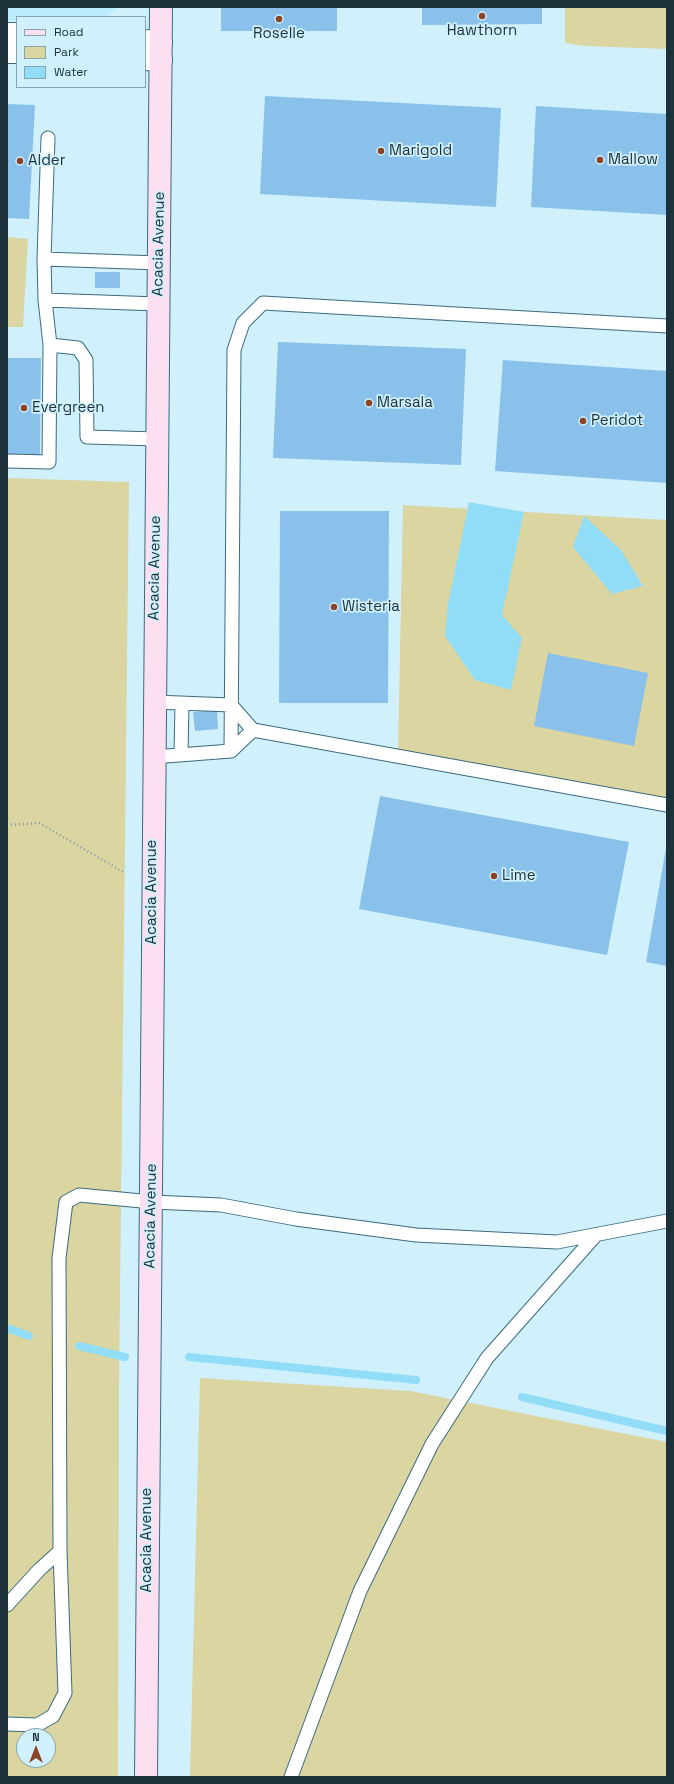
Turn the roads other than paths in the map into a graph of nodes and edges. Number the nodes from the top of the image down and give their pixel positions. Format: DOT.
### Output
graph roads {
  1 [pos="161,7"];
  2 [pos="153,51"];
  3 [pos="48,138"];
  4 [pos="44,259"];
  5 [pos="158,263"];
  6 [pos="45,300"];
  7 [pos="158,304"];
  8 [pos="667,326"];
  9 [pos="50,345"];
  10 [pos="157,439"];
  11 [pos="7,461"];
  12 [pos="154,702"];
  13 [pos="182,704"];
  14 [pos="232,705"];
  15 [pos="253,730"];
  16 [pos="231,751"];
  17 [pos="181,754"];
  18 [pos="154,757"];
  19 [pos="667,805"];
  20 [pos="152,1202"];
  21 [pos="667,1221"];
  22 [pos="596,1234"];
  23 [pos="60,1551"];
  24 [pos="7,1605"];
  25 [pos="7,1724"];
  26 [pos="146,1777"];
  27 [pos="291,1777"];
  1 -- 2 [label="street, Acacia Avenue"];
  2 -- 5 [label="street, Acacia Avenue"];
  3 -- 4 [label="lane"];
  4 -- 5 [label="lane"];
  4 -- 6 [label="lane"];
  5 -- 7 [label="street, Acacia Avenue"];
  6 -- 7 [label="lane"];
  6 -- 9 [label="lane"];
  7 -- 10 [label="street, Acacia Avenue"];
  8 -- 14 [label="lane"];
  9 -- 10 [label="lane"];
  9 -- 11 [label="lane"];
  10 -- 12 [label="street, Acacia Avenue"];
  12 -- 13 [label="lane"];
  12 -- 18 [label="street, Acacia Avenue"];
  13 -- 14 [label="lane"];
  13 -- 17 [label="lane"];
  14 -- 15 [label="lane"];
  14 -- 16 [label="lane"];
  15 -- 16 [label="lane"];
  15 -- 19 [label="lane"];
  16 -- 17 [label="lane"];
  17 -- 18 [label="lane"];
  18 -- 20 [label="street, Acacia Avenue"];
  20 -- 22 [label="lane"];
  20 -- 23 [label="lane"];
  20 -- 26 [label="street, Acacia Avenue"];
  21 -- 22 [label="lane"];
  22 -- 27 [label="lane"];
  23 -- 24 [label="lane"];
  23 -- 25 [label="lane"];
}
